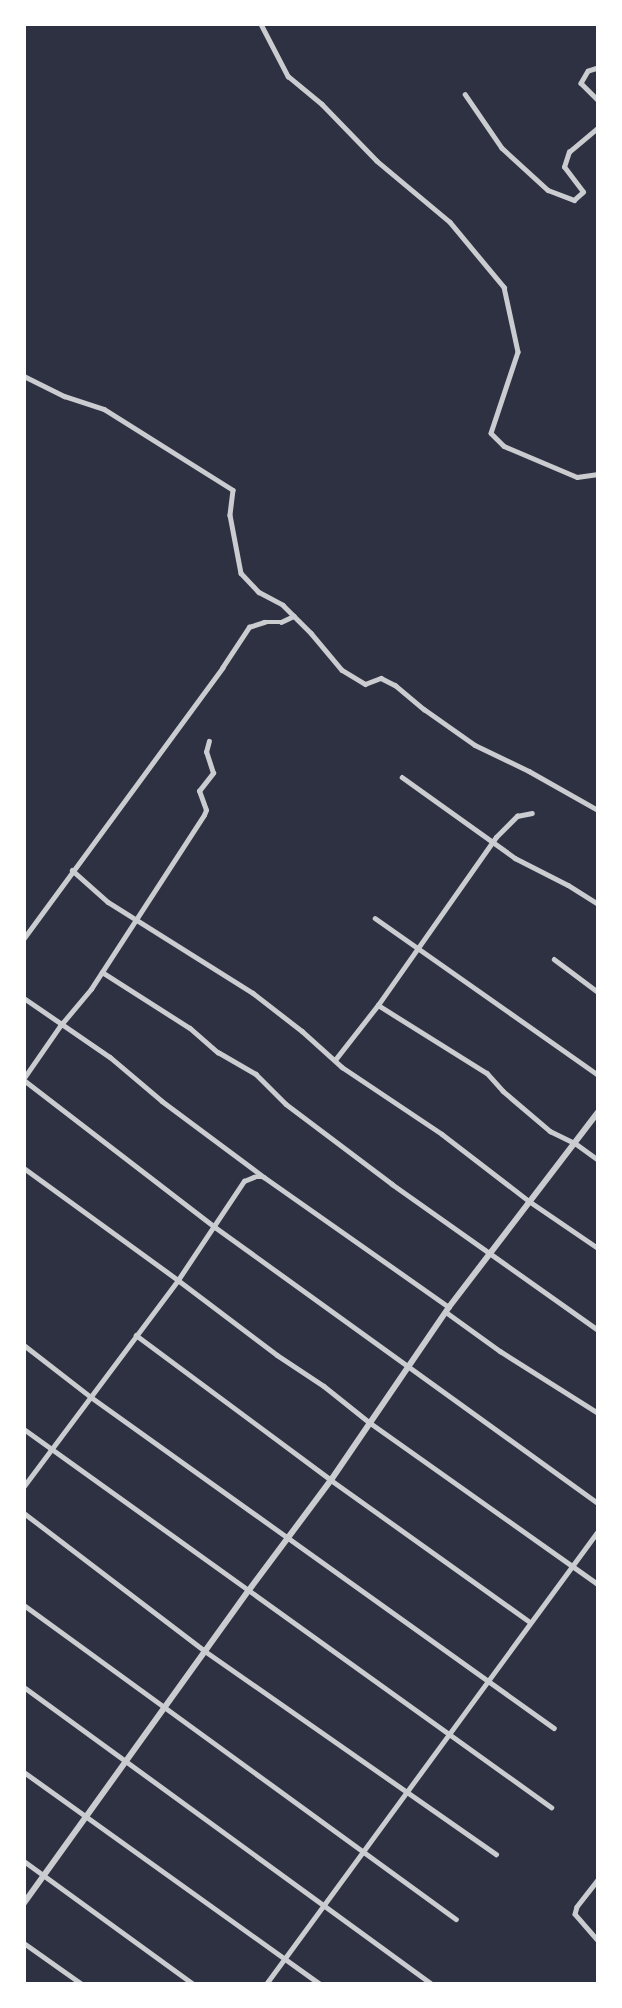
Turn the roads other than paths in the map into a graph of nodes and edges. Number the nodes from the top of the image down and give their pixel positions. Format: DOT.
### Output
graph roads {
  1 [pos="261,24"];
  2 [pos="598,68"];
  3 [pos="465,94"];
  4 [pos="598,100"];
  5 [pos="598,128"];
  6 [pos="24,376"];
  7 [pos="598,474"];
  8 [pos="294,616"];
  9 [pos="209,741"];
  10 [pos="402,777"];
  11 [pos="598,810"];
  12 [pos="532,813"];
  13 [pos="493,841"];
  14 [pos="72,870"];
  15 [pos="598,904"];
  16 [pos="375,918"];
  17 [pos="137,920"];
  18 [pos="24,938"];
  19 [pos="418,947"];
  20 [pos="554,959"];
  21 [pos="102,972"];
  22 [pos="598,992"];
  23 [pos="24,998"];
  24 [pos="378,1005"];
  25 [pos="60,1026"];
  26 [pos="335,1060"];
  27 [pos="598,1075"];
  28 [pos="24,1079"];
  29 [pos="598,1112"];
  30 [pos="575,1143"];
  31 [pos="598,1160"];
  32 [pos="24,1168"];
  33 [pos="264,1177"];
  34 [pos="530,1201"];
  35 [pos="215,1227"];
  36 [pos="598,1248"];
  37 [pos="491,1254"];
  38 [pos="178,1280"];
  39 [pos="447,1310"];
  40 [pos="598,1330"];
  41 [pos="136,1335"];
  42 [pos="24,1345"];
  43 [pos="409,1368"];
  44 [pos="91,1397"];
  45 [pos="598,1413"];
  46 [pos="369,1422"];
  47 [pos="24,1429"];
  48 [pos="50,1450"];
  49 [pos="331,1480"];
  50 [pos="24,1486"];
  51 [pos="598,1503"];
  52 [pos="24,1513"];
  53 [pos="598,1531"];
  54 [pos="288,1536"];
  55 [pos="572,1566"];
  56 [pos="598,1584"];
  57 [pos="249,1590"];
  58 [pos="24,1605"];
  59 [pos="530,1622"];
  60 [pos="205,1652"];
  61 [pos="489,1679"];
  62 [pos="24,1687"];
  63 [pos="166,1707"];
  64 [pos="554,1728"];
  65 [pos="447,1735"];
  66 [pos="127,1761"];
  67 [pos="24,1772"];
  68 [pos="406,1793"];
  69 [pos="551,1807"];
  70 [pos="87,1817"];
  71 [pos="363,1852"];
  72 [pos="496,1854"];
  73 [pos="24,1861"];
  74 [pos="45,1875"];
  75 [pos="598,1880"];
  76 [pos="24,1903"];
  77 [pos="324,1905"];
  78 [pos="456,1919"];
  79 [pos="598,1940"];
  80 [pos="24,1943"];
  81 [pos="285,1958"];
  82 [pos="82,1984"];
  83 [pos="193,1984"];
  84 [pos="266,1984"];
  85 [pos="320,1984"];
  86 [pos="432,1984"];
  1 -- 7 [label="street"];
  2 -- 4 [label="street"];
  3 -- 5 [label="street"];
  6 -- 8 [label="street"];
  8 -- 11 [label="street"];
  8 -- 14 [label="street"];
  9 -- 17 [label="street"];
  10 -- 13 [label="street"];
  12 -- 13 [label="street"];
  13 -- 15 [label="street"];
  13 -- 19 [label="street"];
  14 -- 17 [label="street"];
  14 -- 18 [label="street"];
  16 -- 19 [label="street"];
  17 -- 21 [label="street"];
  17 -- 26 [label="street"];
  19 -- 24 [label="street"];
  19 -- 27 [label="street"];
  20 -- 22 [label="street"];
  21 -- 25 [label="street"];
  21 -- 37 [label="street"];
  23 -- 25 [label="street"];
  24 -- 26 [label="street"];
  24 -- 30 [label="street"];
  25 -- 28 [label="street"];
  25 -- 33 [label="street"];
  26 -- 34 [label="street"];
  28 -- 35 [label="street"];
  29 -- 30 [label="street"];
  30 -- 31 [label="street"];
  30 -- 34 [label="street"];
  32 -- 38 [label="street"];
  33 -- 35 [label="street"];
  33 -- 39 [label="street"];
  34 -- 36 [label="street"];
  34 -- 37 [label="street"];
  35 -- 38 [label="street"];
  35 -- 43 [label="street"];
  37 -- 39 [label="street"];
  37 -- 40 [label="street"];
  38 -- 41 [label="street"];
  38 -- 46 [label="street"];
  39 -- 43 [label="street"];
  39 -- 45 [label="street"];
  41 -- 44 [label="street"];
  41 -- 49 [label="street"];
  42 -- 44 [label="street"];
  43 -- 46 [label="street"];
  43 -- 51 [label="street"];
  44 -- 48 [label="street"];
  44 -- 54 [label="street"];
  46 -- 49 [label="street"];
  46 -- 55 [label="street"];
  47 -- 48 [label="street"];
  48 -- 50 [label="street"];
  48 -- 57 [label="street"];
  49 -- 54 [label="street"];
  49 -- 59 [label="street"];
  52 -- 60 [label="street"];
  53 -- 55 [label="street"];
  54 -- 57 [label="street"];
  54 -- 61 [label="street"];
  55 -- 56 [label="street"];
  55 -- 59 [label="street"];
  57 -- 60 [label="street"];
  57 -- 65 [label="street"];
  58 -- 63 [label="street"];
  59 -- 61 [label="street"];
  60 -- 63 [label="street"];
  60 -- 68 [label="street"];
  61 -- 64 [label="street"];
  61 -- 65 [label="street"];
  62 -- 66 [label="street"];
  63 -- 66 [label="street"];
  63 -- 71 [label="street"];
  65 -- 68 [label="street"];
  65 -- 69 [label="street"];
  66 -- 70 [label="street"];
  66 -- 77 [label="street"];
  67 -- 70 [label="street"];
  68 -- 71 [label="street"];
  68 -- 72 [label="street"];
  70 -- 74 [label="street"];
  70 -- 81 [label="street"];
  71 -- 77 [label="street"];
  71 -- 78 [label="street"];
  73 -- 74 [label="street"];
  74 -- 76 [label="street"];
  74 -- 83 [label="street"];
  75 -- 79 [label="street"];
  77 -- 81 [label="street"];
  77 -- 86 [label="street"];
  80 -- 82 [label="street"];
  81 -- 84 [label="street"];
  81 -- 85 [label="street"];
}
